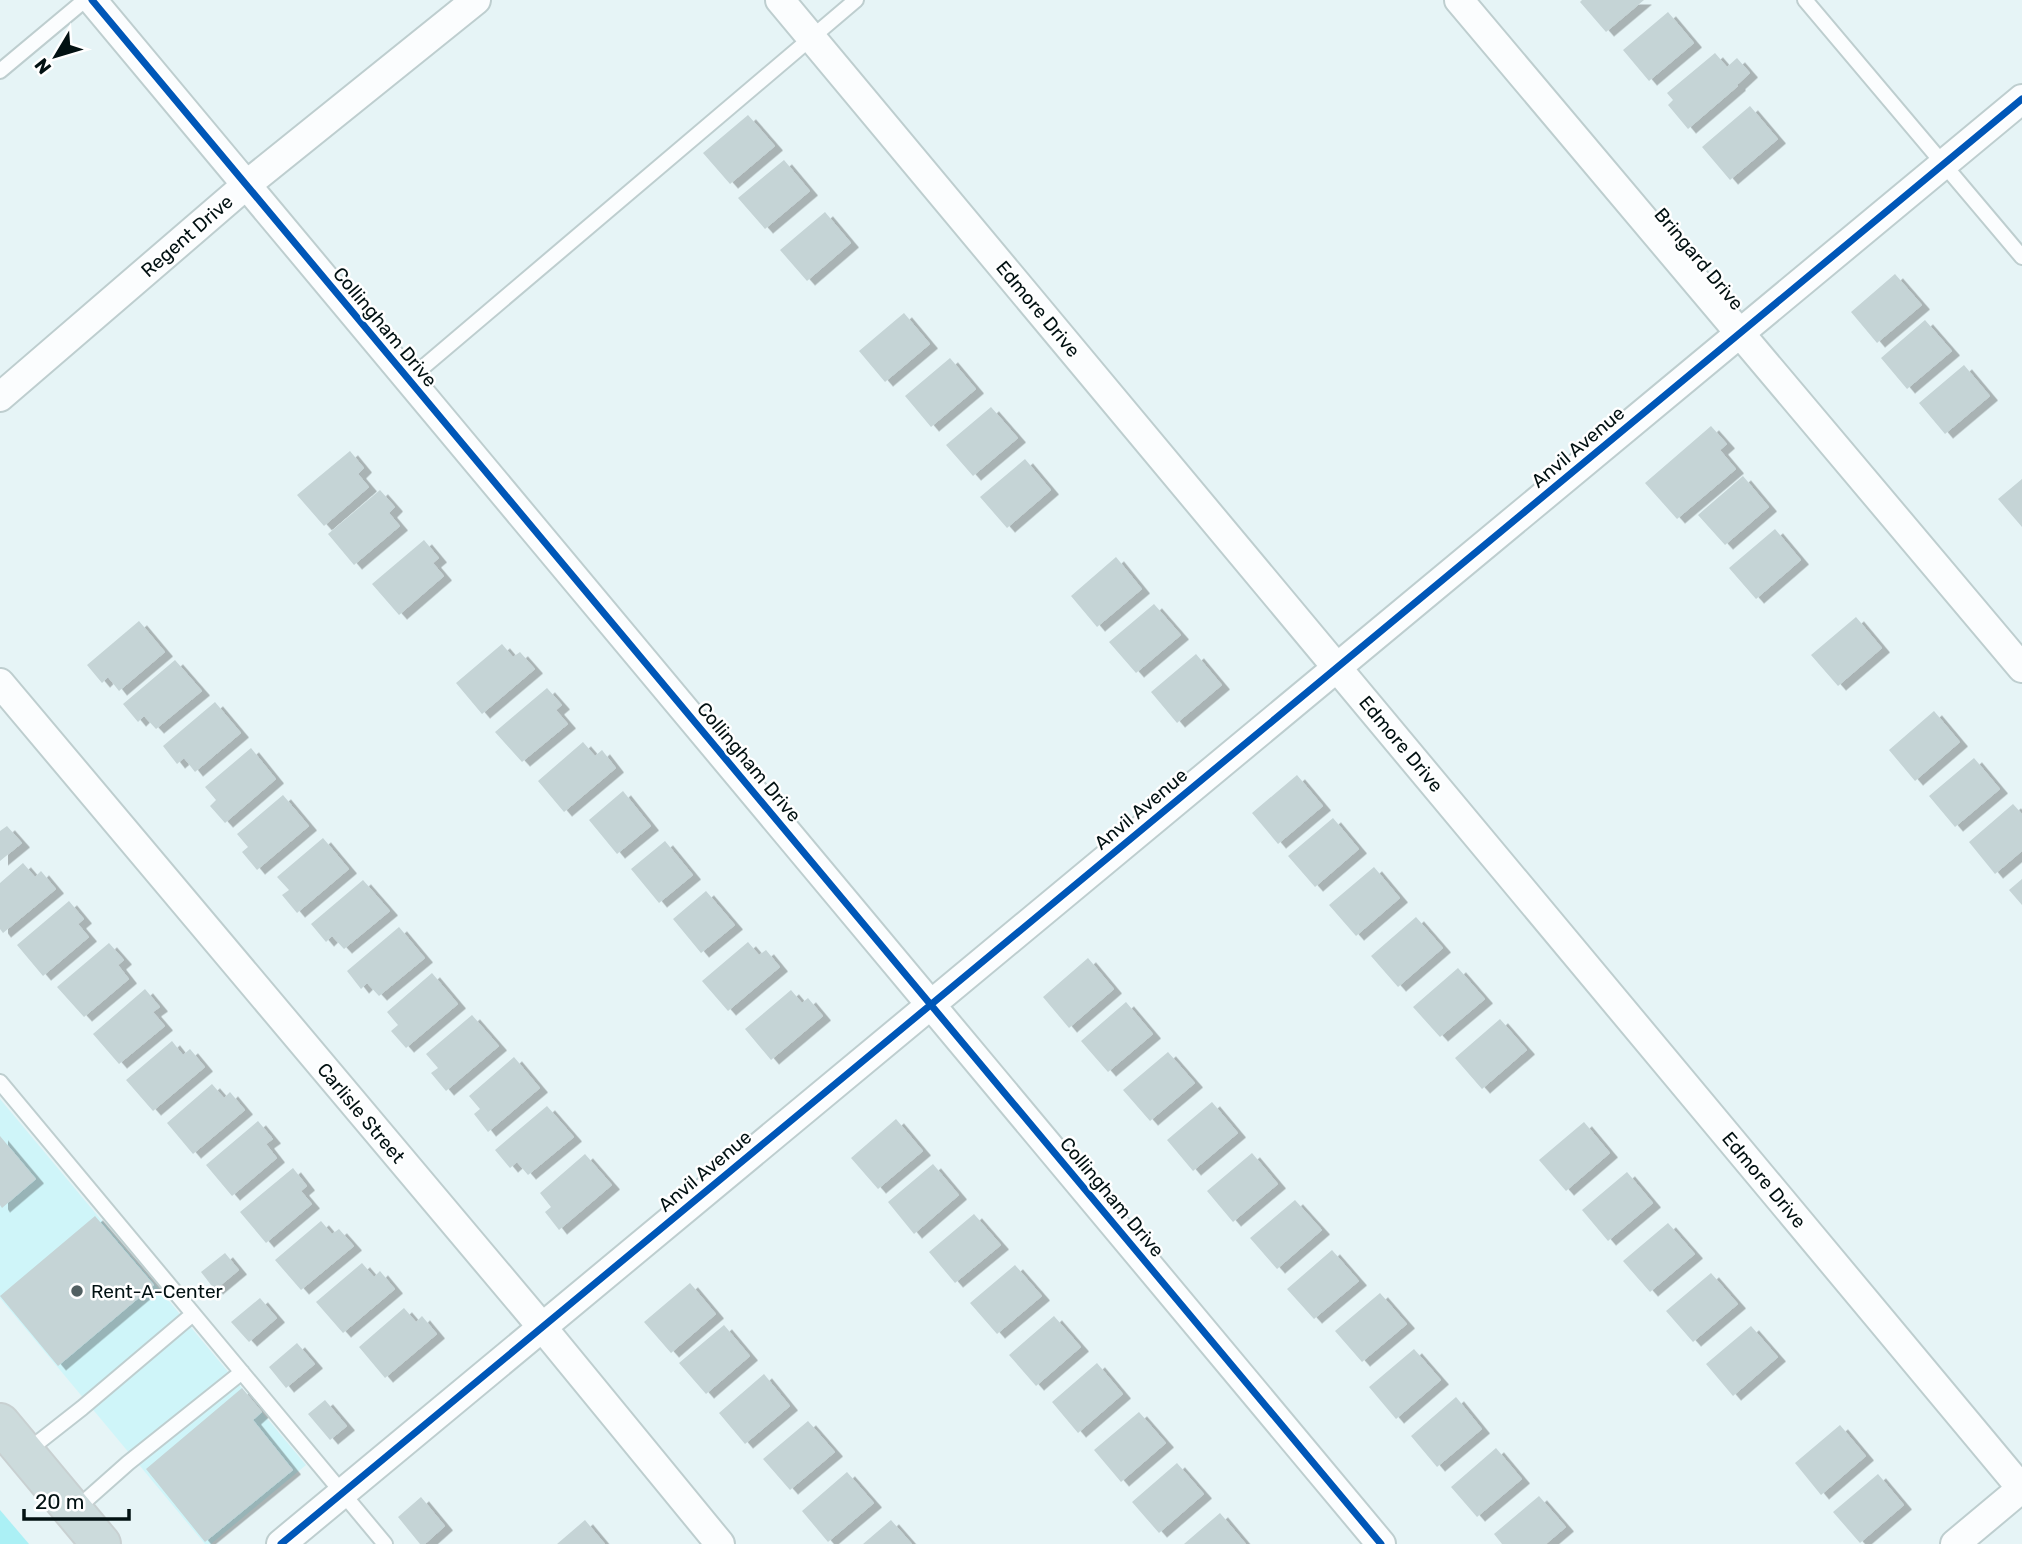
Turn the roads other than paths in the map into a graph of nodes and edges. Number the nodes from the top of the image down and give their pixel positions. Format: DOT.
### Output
graph roads {
  1 [pos="85,0"];
  2 [pos="92,0"];
  3 [pos="475,0"];
  4 [pos="779,0"];
  5 [pos="856,0"];
  6 [pos="1459,0"];
  7 [pos="1805,0"];
  8 [pos="811,38"];
  9 [pos="0,71"];
  10 [pos="2022,99"];
  11 [pos="1944,164"];
  12 [pos="245,186"];
  13 [pos="2022,257"];
  14 [pos="1740,333"];
  15 [pos="408,380"];
  16 [pos="0,397"];
  17 [pos="1337,667"];
  18 [pos="2022,668"];
  19 [pos="0,684"];
  20 [pos="931,1004"];
  21 [pos="0,1082"];
  22 [pos="193,1314"];
  23 [pos="542,1327"];
  24 [pos="242,1372"];
  25 [pos="0,1423"];
  26 [pos="25,1453"];
  27 [pos="2022,1489"];
  28 [pos="342,1493"];
  29 [pos="74,1511"];
  30 [pos="101,1544"];
  31 [pos="281,1544"];
  32 [pos="385,1544"];
  33 [pos="720,1544"];
  34 [pos="1381,1544"];
  35 [pos="1955,1544"];
  1 -- 9 [label="lane"];
  2 -- 12 [label="street, Collingham Drive"];
  3 -- 12 [label="street, Regent Drive"];
  4 -- 8 [label="street, Edmore Drive"];
  5 -- 8 [label="lane"];
  6 -- 14 [label="street, Bringard Drive"];
  7 -- 11 [label="lane"];
  8 -- 15 [label="lane"];
  8 -- 17 [label="street, Edmore Drive"];
  10 -- 11 [label="street, Anvil Avenue"];
  11 -- 13 [label="lane"];
  11 -- 14 [label="street, Anvil Avenue"];
  12 -- 15 [label="street, Collingham Drive"];
  12 -- 16 [label="street, Regent Drive"];
  14 -- 17 [label="street, Anvil Avenue"];
  14 -- 18 [label="street, Bringard Drive"];
  15 -- 20 [label="street, Collingham Drive"];
  17 -- 20 [label="street, Anvil Avenue"];
  17 -- 27 [label="street, Edmore Drive"];
  19 -- 23 [label="street, Carlisle Street"];
  20 -- 23 [label="street, Anvil Avenue"];
  20 -- 34 [label="street, Collingham Drive"];
  21 -- 22 [label="lane"];
  22 -- 24 [label="lane"];
  22 -- 26 [label="lane"];
  23 -- 28 [label="street, Anvil Avenue"];
  23 -- 33 [label="street, Carlisle Street"];
  24 -- 28 [label="lane"];
  24 -- 29 [label="lane"];
  25 -- 26 [label="highway"];
  26 -- 29 [label="highway"];
  27 -- 35 [label="street"];
  28 -- 31 [label="street, Anvil Avenue"];
  28 -- 32 [label="lane"];
  29 -- 30 [label="highway"];
}
